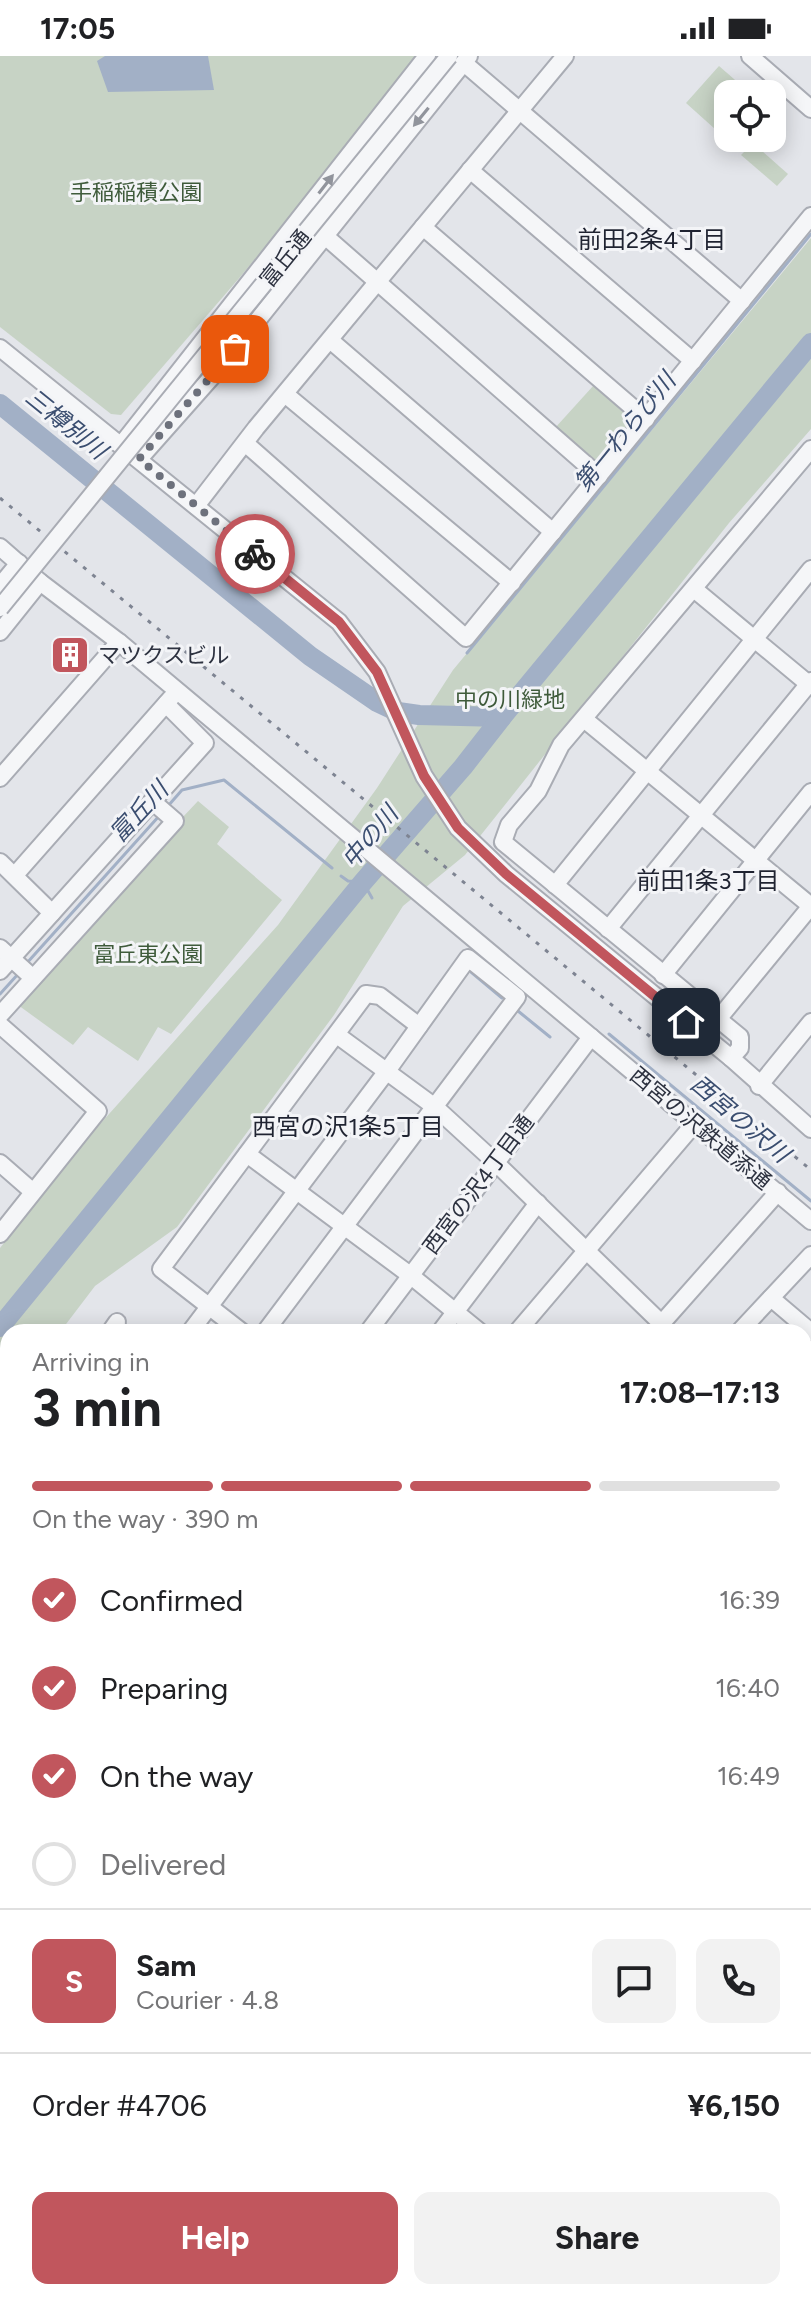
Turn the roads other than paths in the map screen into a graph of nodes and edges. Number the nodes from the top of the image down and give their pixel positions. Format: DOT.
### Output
graph roads {
  1 [pos="427,56"];
  2 [pos="565,56"];
  3 [pos="750,56"];
  4 [pos="461,58"];
  5 [pos="520,109"];
  6 [pos="811,109"];
  7 [pos="470,170"];
  8 [pos="811,216"];
  9 [pos="423,227"];
  10 [pos="325,236"];
  11 [pos="377,282"];
  12 [pos="742,301"];
  13 [pos="330,340"];
  14 [pos="0,348"];
  15 [pos="693,361"];
  16 [pos="285,394"];
  17 [pos="646,419"];
  18 [pos="245,443"];
  19 [pos="122,444"];
  20 [pos="809,455"];
  21 [pos="139,459"];
  22 [pos="599,476"];
  23 [pos="196,506"];
  24 [pos="553,532"];
  25 [pos="0,547"];
  26 [pos="19,563"];
  27 [pos="811,569"];
  28 [pos="40,582"];
  29 [pos="512,583"];
  30 [pos="0,586"];
  31 [pos="694,589"];
  32 [pos="0,608"];
  33 [pos="0,632"];
  34 [pos="755,640"];
  35 [pos="119,642"];
  36 [pos="810,684"];
  37 [pos="178,691"];
  38 [pos="166,704"];
  39 [pos="584,719"];
  40 [pos="647,771"];
  41 [pos="0,778"];
  42 [pos="811,792"];
  43 [pos="154,803"];
  44 [pos="701,816"];
  45 [pos="755,861"];
  46 [pos="0,862"];
  47 [pos="15,875"];
  48 [pos="555,885"];
  49 [pos="811,906"];
  50 [pos="52,913"];
  51 [pos="608,929"];
  52 [pos="9,956"];
  53 [pos="0,971"];
  54 [pos="663,975"];
  55 [pos="31,976"];
  56 [pos="0,1015"];
  57 [pos="719,1018"];
  58 [pos="811,1022"];
  59 [pos="0,1025"];
  60 [pos="419,1026"];
  61 [pos="337,1035"];
  62 [pos="591,1037"];
  63 [pos="731,1058"];
  64 [pos="387,1071"];
  65 [pos="759,1086"];
  66 [pos="435,1107"];
  67 [pos="695,1123"];
  68 [pos="811,1129"];
  69 [pos="247,1154"];
  70 [pos="495,1162"];
  71 [pos="0,1163"];
  72 [pos="298,1190"];
  73 [pos="32,1191"];
  74 [pos="778,1192"];
  75 [pos="538,1203"];
  76 [pos="811,1221"];
  77 [pos="345,1226"];
  78 [pos="0,1234"];
  79 [pos="586,1251"];
  80 [pos="811,1255"];
  81 [pos="410,1275"];
  82 [pos="771,1298"];
  83 [pos="209,1306"];
  84 [pos="456,1311"];
  85 [pos="196,1324"];
  86 [pos="232,1324"];
  87 [pos="271,1324"];
  88 [pos="374,1324"];
  89 [pos="446,1324"];
  90 [pos="471,1324"];
  91 [pos="524,1324"];
  92 [pos="654,1324"];
  93 [pos="662,1324"];
  94 [pos="747,1324"];
  95 [pos="802,1324"];
  19 -- 1 [label="street, one-way"];
  2 -- 5 [label="street"];
  3 -- 6 [label="street"];
  4 -- 5 [label="street"];
  4 -- 10 [label="street, one-way"];
  4 -- 32 [label="street, 富丘通, bridge"];
  5 -- 7 [label="street"];
  5 -- 12 [label="street"];
  7 -- 9 [label="street"];
  7 -- 15 [label="street"];
  8 -- 12 [label="street"];
  9 -- 11 [label="street"];
  9 -- 17 [label="street"];
  10 -- 11 [label="street"];
  10 -- 21 [label="street"];
  11 -- 13 [label="street"];
  11 -- 22 [label="street"];
  12 -- 15 [label="street"];
  13 -- 16 [label="street"];
  13 -- 24 [label="street"];
  14 -- 19 [label="street"];
  15 -- 17 [label="street"];
  16 -- 18 [label="street"];
  16 -- 29 [label="street"];
  17 -- 22 [label="street"];
  18 -- 23 [label="street"];
  18 -- 29 [label="street"];
  19 -- 21 [label="street"];
  20 -- 31 [label="street"];
  21 -- 23 [label="street"];
  22 -- 24 [label="street"];
  23 -- 63 [label="street"];
  24 -- 29 [label="street"];
  25 -- 26 [label="street, 西宮の沢鉄道添通"];
  26 -- 28 [label="street, 西宮の沢鉄道添通"];
  26 -- 30 [label="street"];
  27 -- 34 [label="street"];
  28 -- 33 [label="street"];
  28 -- 35 [label="street, 西宮の沢鉄道添通"];
  31 -- 34 [label="street"];
  31 -- 39 [label="street"];
  34 -- 36 [label="street"];
  34 -- 40 [label="street"];
  35 -- 37 [label="street, 西宮の沢鉄道添通"];
  35 -- 41 [label="street"];
  36 -- 44 [label="street"];
  37 -- 38 [label="street"];
  37 -- 62 [label="street, 西宮の沢鉄道添通"];
  38 -- 43 [label="street"];
  38 -- 47 [label="street"];
  39 -- 40 [label="street"];
  39 -- 48 [label="street"];
  40 -- 44 [label="street"];
  40 -- 48 [label="street"];
  42 -- 45 [label="street"];
  43 -- 50 [label="street"];
  43 -- 55 [label="street"];
  44 -- 45 [label="street"];
  44 -- 51 [label="street"];
  45 -- 49 [label="street"];
  45 -- 54 [label="street"];
  46 -- 47 [label="street"];
  47 -- 50 [label="street"];
  48 -- 51 [label="street"];
  49 -- 57 [label="street"];
  50 -- 52 [label="street"];
  51 -- 54 [label="street"];
  52 -- 53 [label="street"];
  52 -- 55 [label="street"];
  54 -- 57 [label="street"];
  55 -- 56 [label="street"];
  57 -- 63 [label="street"];
  58 -- 65 [label="street"];
  59 -- 73 [label="street"];
  60 -- 61 [label="street"];
  60 -- 64 [label="street"];
  60 -- 66 [label="street"];
  61 -- 64 [label="street"];
  61 -- 69 [label="street"];
  62 -- 67 [label="street, 西宮の沢鉄道添通"];
  62 -- 70 [label="street, 西宮の沢4丁目通"];
  63 -- 65 [label="street"];
  64 -- 66 [label="street"];
  64 -- 72 [label="street"];
  65 -- 68 [label="street"];
  66 -- 70 [label="street"];
  66 -- 77 [label="street"];
  67 -- 74 [label="street, 西宮の沢鉄道添通"];
  67 -- 79 [label="street"];
  69 -- 72 [label="street"];
  69 -- 83 [label="street"];
  70 -- 75 [label="street"];
  70 -- 81 [label="street, 西宮の沢4丁目通"];
  71 -- 73 [label="street"];
  72 -- 77 [label="street"];
  72 -- 83 [label="street"];
  73 -- 78 [label="street"];
  74 -- 76 [label="street, 西宮の沢鉄道添通"];
  74 -- 93 [label="street"];
  75 -- 79 [label="street"];
  75 -- 84 [label="street"];
  77 -- 81 [label="street"];
  77 -- 87 [label="street"];
  79 -- 91 [label="street"];
  79 -- 92 [label="street"];
  80 -- 82 [label="street"];
  81 -- 84 [label="street"];
  81 -- 88 [label="street, 西宮の沢4丁目通"];
  82 -- 94 [label="street"];
  82 -- 95 [label="street"];
  83 -- 85 [label="street"];
  83 -- 86 [label="street"];
  84 -- 89 [label="street"];
  84 -- 90 [label="street"];
}
